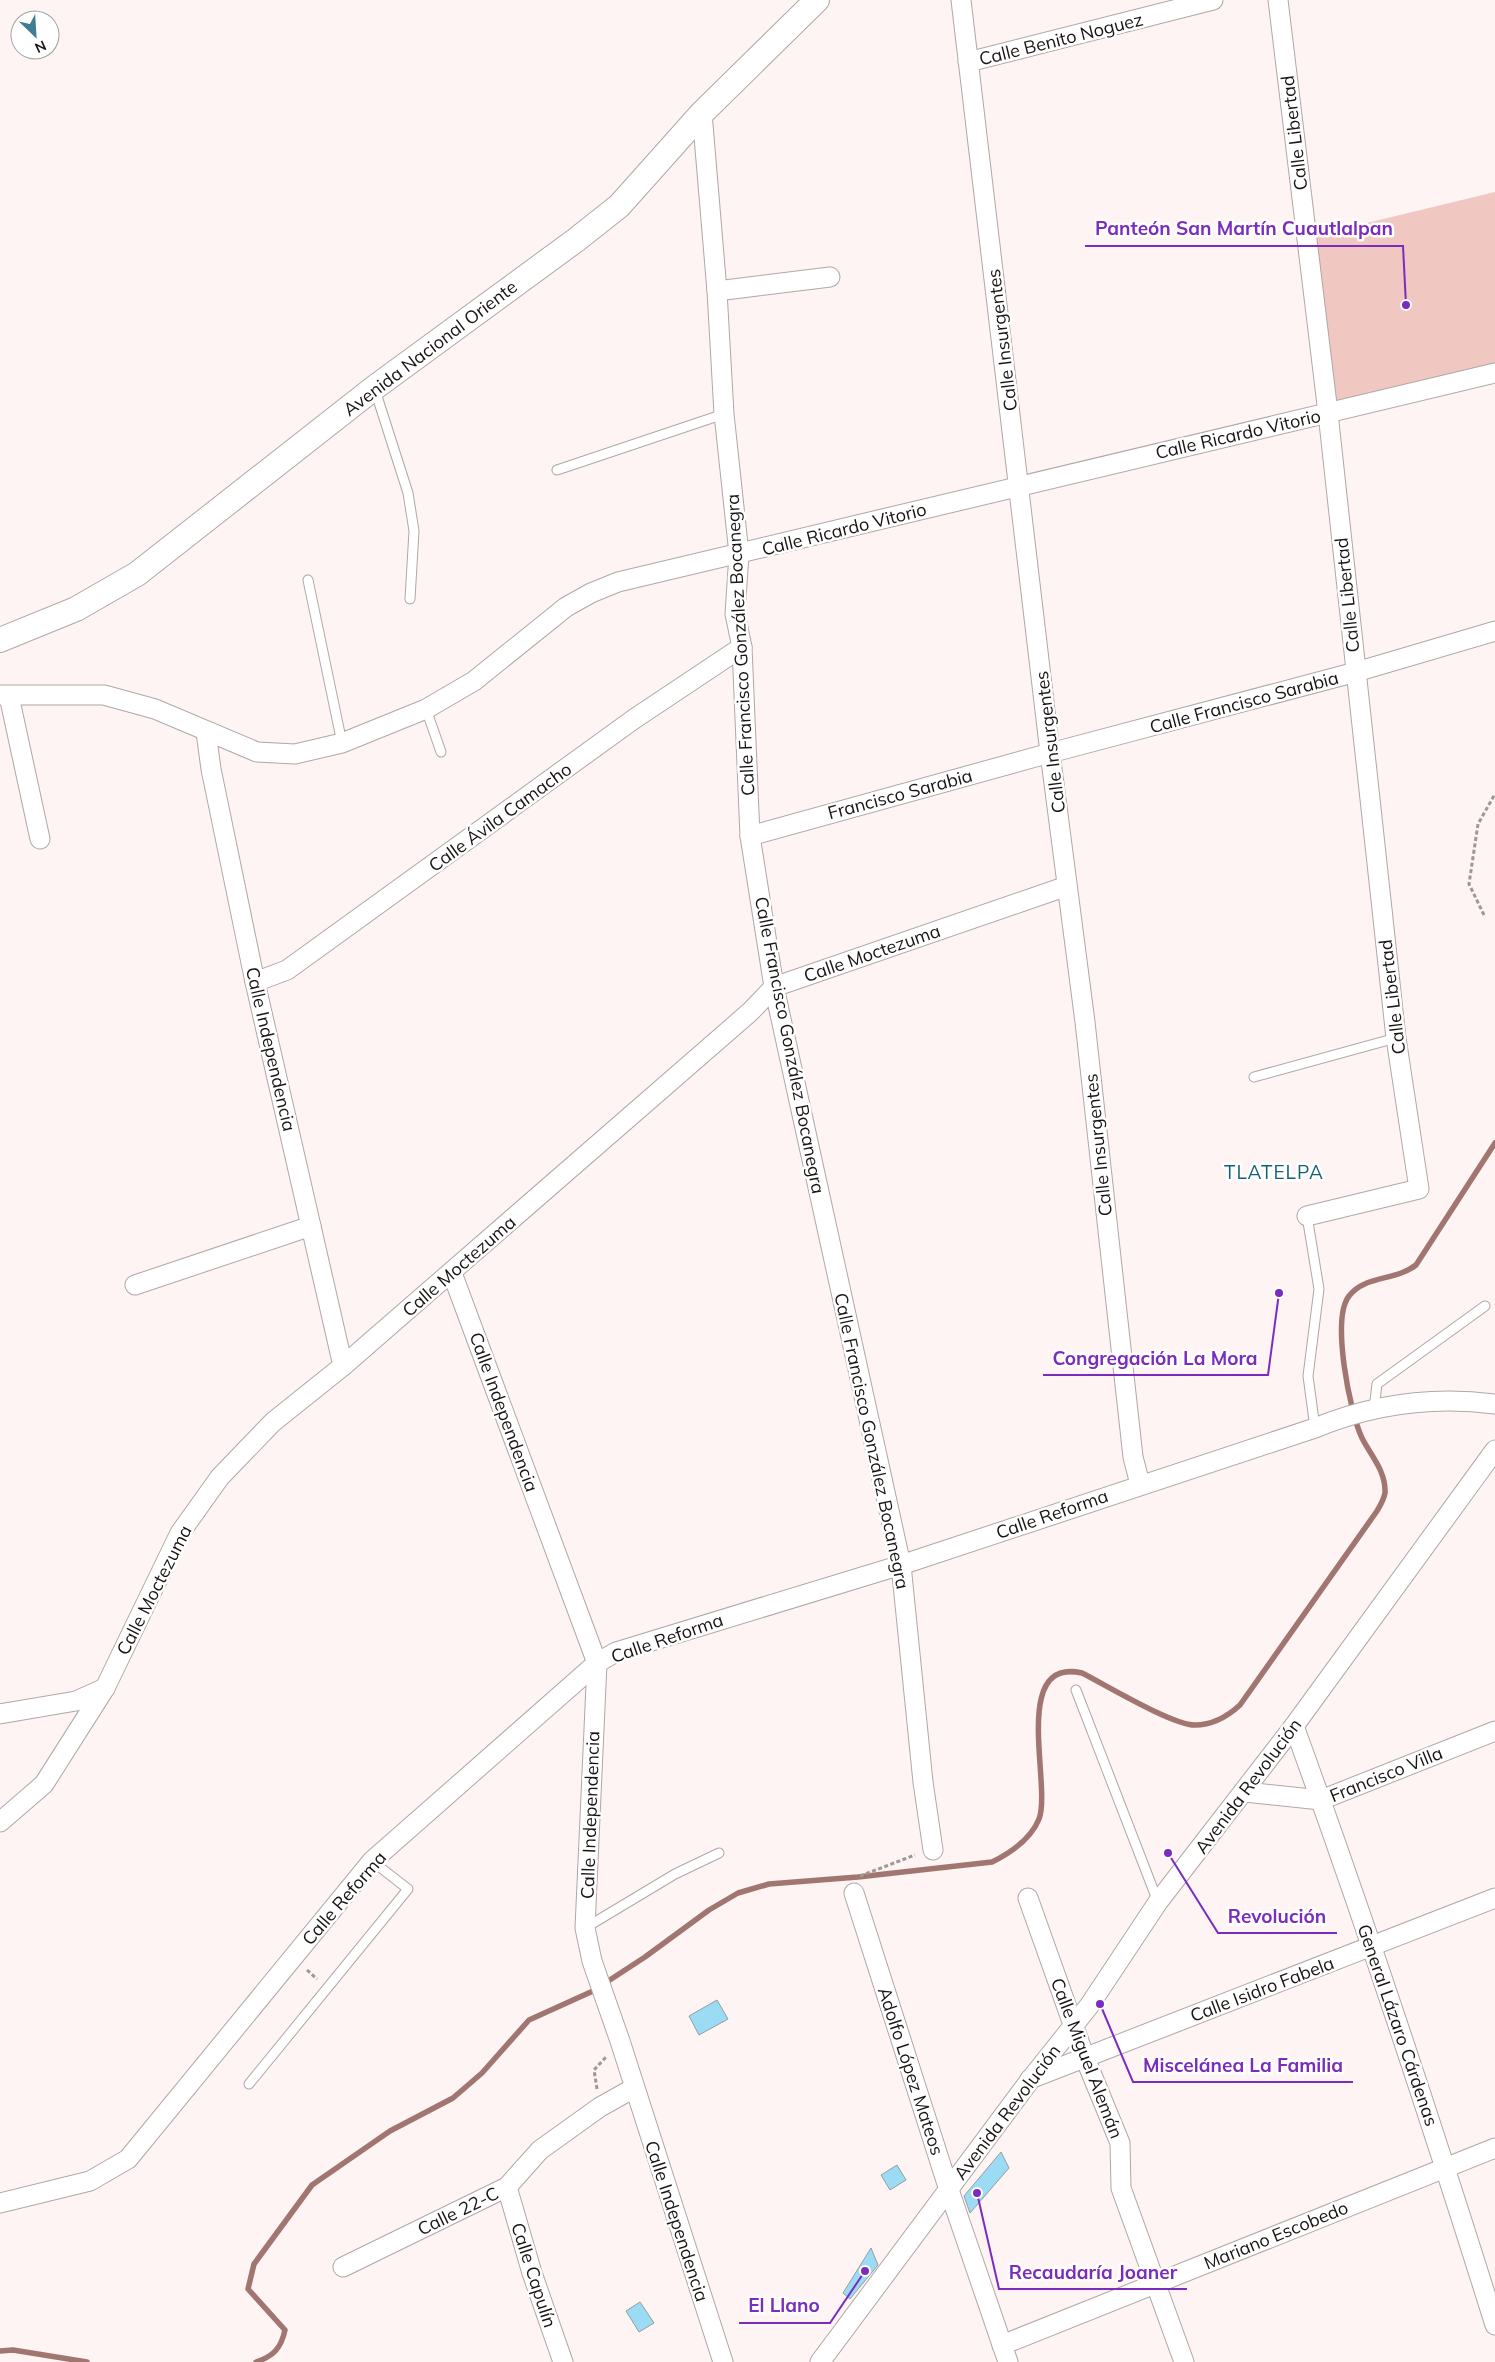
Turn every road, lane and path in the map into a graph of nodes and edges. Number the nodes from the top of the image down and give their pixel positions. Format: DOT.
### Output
graph roads {
  1 [pos="817,0"];
  2 [pos="961,0"];
  3 [pos="1213,0"];
  4 [pos="1278,0"];
  5 [pos="968,62"];
  6 [pos="702,113"];
  7 [pos="830,276"];
  8 [pos="718,291"];
  9 [pos="1495,373"];
  10 [pos="374,388"];
  11 [pos="1328,413"];
  12 [pos="724,414"];
  13 [pos="557,470"];
  14 [pos="1018,487"];
  15 [pos="739,554"];
  16 [pos="308,580"];
  17 [pos="410,599"];
  18 [pos="1495,631"];
  19 [pos="0,640"];
  20 [pos="742,646"];
  21 [pos="1356,672"];
  22 [pos="5,695"];
  23 [pos="426,709"];
  24 [pos="206,732"];
  25 [pos="342,743"];
  26 [pos="440,752"];
  27 [pos="1050,753"];
  28 [pos="1495,794"];
  29 [pos="750,836"];
  30 [pos="40,839"];
  31 [pos="1067,886"];
  32 [pos="1484,915"];
  33 [pos="255,982"];
  34 [pos="774,987"];
  35 [pos="1396,1038"];
  36 [pos="1254,1077"];
  37 [pos="1307,1216"];
  38 [pos="311,1226"];
  39 [pos="452,1273"];
  40 [pos="135,1285"];
  41 [pos="1484,1306"];
  42 [pos="344,1366"];
  43 [pos="1495,1404"];
  44 [pos="1374,1409"];
  45 [pos="1316,1428"];
  46 [pos="1495,1450"];
  47 [pos="1140,1484"];
  48 [pos="902,1565"];
  49 [pos="597,1663"];
  50 [pos="105,1688"];
  51 [pos="1076,1690"];
  52 [pos="0,1714"];
  53 [pos="1294,1726"];
  54 [pos="1495,1731"];
  55 [pos="1245,1792"];
  56 [pos="1321,1800"];
  57 [pos="0,1822"];
  58 [pos="933,1850"];
  59 [pos="719,1854"];
  60 [pos="372,1861"];
  61 [pos="854,1893"];
  62 [pos="1028,1898"];
  63 [pos="1495,1898"];
  64 [pos="1158,1902"];
  65 [pos="585,1928"];
  66 [pos="1372,1946"];
  67 [pos="292,1958"];
  68 [pos="328,1987"];
  69 [pos="1073,2023"];
  70 [pos="620,2041"];
  71 [pos="1086,2058"];
  72 [pos="1030,2080"];
  73 [pos="249,2084"];
  74 [pos="634,2088"];
  75 [pos="600,2107"];
  76 [pos="1495,2148"];
  77 [pos="1446,2167"];
  78 [pos="507,2187"];
  79 [pos="949,2190"];
  80 [pos="0,2203"];
  81 [pos="343,2267"];
  82 [pos="1155,2283"];
  83 [pos="1495,2326"];
  84 [pos="1005,2353"];
  85 [pos="563,2362"];
  86 [pos="723,2362"];
  87 [pos="820,2362"];
  88 [pos="1184,2362"];
  1 -- 6 [label="street, Avenida Nacional Oriente"];
  2 -- 5 [label="street, Calle Insurgentes"];
  3 -- 5 [label="street, Calle Benito Noguez"];
  4 -- 11 [label="street, Calle Libertad"];
  5 -- 14 [label="street, Calle Insurgentes"];
  6 -- 8 [label="street, Calle Francisco González Bocanegra"];
  6 -- 10 [label="street, Avenida Nacional Oriente"];
  7 -- 8 [label="street"];
  8 -- 12 [label="street, Calle Francisco González Bocanegra"];
  9 -- 11 [label="street, Calle Ricardo Vitorio"];
  10 -- 17 [label="lane"];
  10 -- 19 [label="street, Avenida Nacional Oriente"];
  11 -- 14 [label="street, Calle Ricardo Vitorio"];
  11 -- 21 [label="street, Calle Libertad"];
  12 -- 13 [label="lane"];
  12 -- 15 [label="street, Calle Francisco González Bocanegra"];
  14 -- 15 [label="street, Calle Ricardo Vitorio"];
  14 -- 27 [label="street, Calle Insurgentes"];
  15 -- 20 [label="street, Calle Francisco González Bocanegra"];
  15 -- 23 [label="street, Calle Ricardo Vitorio"];
  16 -- 25 [label="lane"];
  18 -- 21 [label="street, Calle Francisco Sarabia"];
  20 -- 29 [label="street, Calle Francisco González Bocanegra"];
  20 -- 33 [label="street, Calle Ávila Camacho"];
  21 -- 27 [label="street, Calle Francisco Sarabia"];
  21 -- 35 [label="street, Calle Libertad"];
  22 -- 24 [label="street, Calle Ricardo Vitorio"];
  22 -- 30 [label="street"];
  23 -- 25 [label="street, Calle Ricardo Vitorio"];
  23 -- 26 [label="lane"];
  24 -- 25 [label="street, Calle Ricardo Vitorio"];
  24 -- 33 [label="street, Calle Independencia"];
  27 -- 29 [label="street, Francisco Sarabia"];
  27 -- 31 [label="street, Calle Insurgentes"];
  28 -- 32 [label="path"];
  29 -- 34 [label="street, Calle Francisco González Bocanegra"];
  31 -- 34 [label="street, Calle Moctezuma"];
  31 -- 47 [label="street, Calle Insurgentes"];
  33 -- 38 [label="street, Calle Independencia"];
  34 -- 39 [label="street, Calle Moctezuma"];
  34 -- 48 [label="street, Calle Francisco González Bocanegra"];
  35 -- 36 [label="lane"];
  35 -- 37 [label="street, Calle Libertad"];
  37 -- 45 [label="lane"];
  38 -- 40 [label="street"];
  38 -- 42 [label="street, Calle Independencia"];
  39 -- 42 [label="street, Calle Moctezuma"];
  39 -- 49 [label="street, Calle Independencia"];
  41 -- 44 [label="lane"];
  42 -- 50 [label="street, Calle Moctezuma"];
  43 -- 44 [label="street, Calle Reforma"];
  44 -- 45 [label="street, Calle Reforma"];
  45 -- 47 [label="street, Calle Reforma"];
  46 -- 53 [label="street, Avenida Revolución"];
  47 -- 48 [label="street, Calle Reforma"];
  48 -- 49 [label="street, Calle Reforma"];
  48 -- 58 [label="street, Calle Francisco González Bocanegra"];
  49 -- 60 [label="street, Calle Reforma"];
  49 -- 65 [label="street, Calle Independencia"];
  50 -- 52 [label="street"];
  50 -- 57 [label="street, Calle Moctezuma"];
  51 -- 64 [label="lane"];
  53 -- 55 [label="street, Avenida Revolución"];
  53 -- 56 [label="street, General Lázaro Cárdenas"];
  54 -- 56 [label="street, Francisco Villa"];
  55 -- 56 [label="street, Francisco Villa"];
  55 -- 64 [label="street, Avenida Revolución"];
  56 -- 66 [label="street, General Lázaro Cárdenas"];
  58 -- 61 [label="path"];
  59 -- 65 [label="lane"];
  60 -- 67 [label="street, Calle Reforma"];
  60 -- 68 [label="lane"];
  61 -- 79 [label="street, Adolfo López Mateos"];
  62 -- 69 [label="street, Calle Miguel Alemán"];
  63 -- 66 [label="street, Calle Isidro Fabela"];
  64 -- 69 [label="street, Avenida Revolución"];
  65 -- 70 [label="street, Calle Independencia"];
  66 -- 71 [label="street, Calle Isidro Fabela"];
  66 -- 77 [label="street, General Lázaro Cárdenas"];
  67 -- 68 [label="path"];
  67 -- 80 [label="street, Calle Reforma"];
  68 -- 73 [label="lane"];
  69 -- 71 [label="street, Calle Miguel Alemán"];
  69 -- 72 [label="street, Avenida Revolución"];
  70 -- 74 [label="street, Calle Independencia"];
  70 -- 75 [label="path"];
  71 -- 72 [label="street, Calle Isidro Fabela"];
  71 -- 82 [label="street, Calle Miguel Alemán"];
  72 -- 79 [label="street, Avenida Revolución"];
  74 -- 75 [label="street, Calle 22-C"];
  74 -- 86 [label="street, Calle Independencia"];
  75 -- 78 [label="street, Calle 22-C"];
  76 -- 77 [label="street, Mariano Escobedo"];
  77 -- 82 [label="street, Mariano Escobedo"];
  77 -- 83 [label="street, General Lázaro Cárdenas"];
  78 -- 81 [label="street, Calle 22-C"];
  78 -- 85 [label="street, Calle Capulín"];
  79 -- 84 [label="street, Adolfo López Mateos"];
  79 -- 87 [label="street, Avenida Revolución"];
  82 -- 84 [label="street, Mariano Escobedo"];
  82 -- 88 [label="street, Calle Miguel Alemán"];
}
